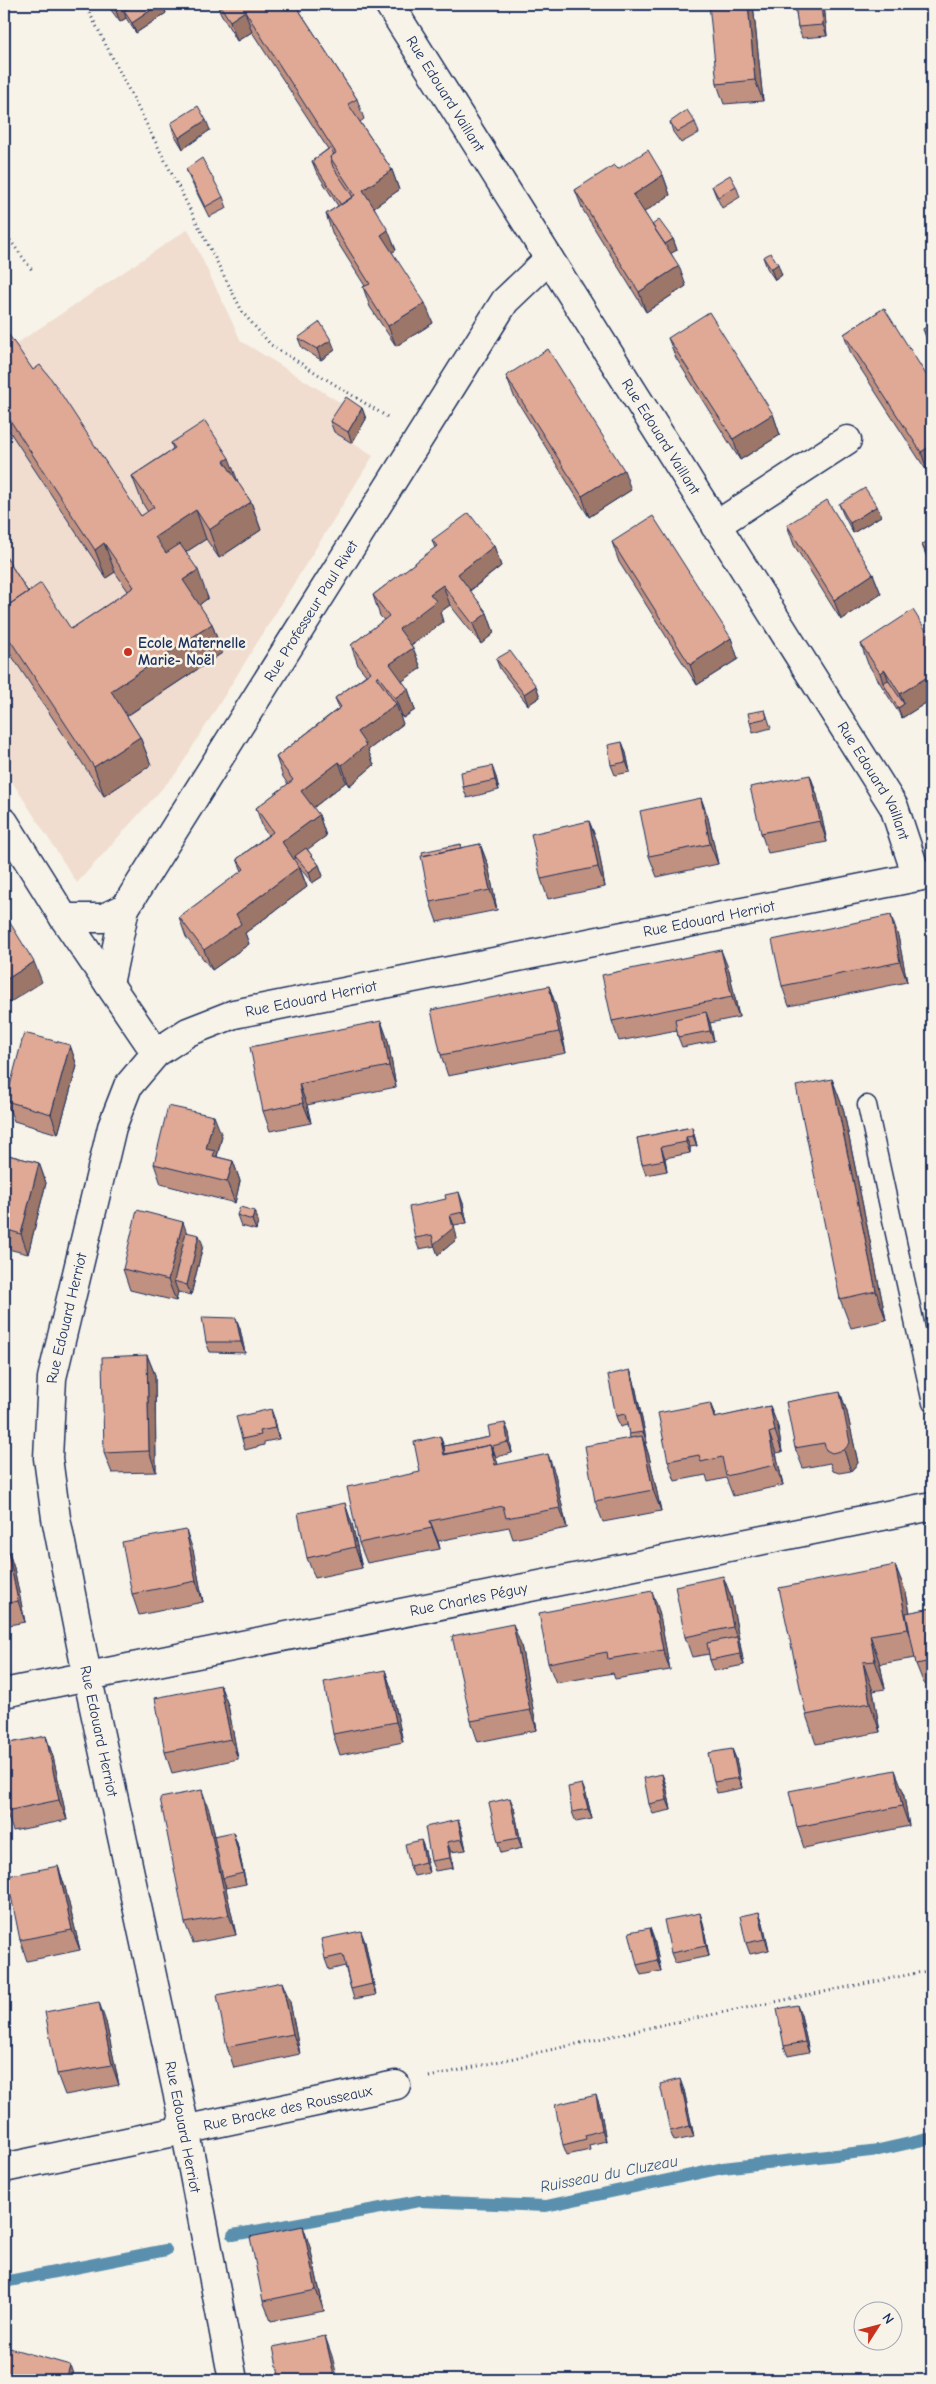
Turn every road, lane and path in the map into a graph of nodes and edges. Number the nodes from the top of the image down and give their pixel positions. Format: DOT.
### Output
graph roads {
  1 [pos="85,4"];
  2 [pos="389,4"];
  3 [pos="4,232"];
  4 [pos="549,259"];
  5 [pos="32,270"];
  6 [pos="419,437"];
  7 [pos="847,440"];
  8 [pos="715,526"];
  9 [pos="4,822"];
  10 [pos="924,876"];
  11 [pos="125,908"];
  12 [pos="64,918"];
  13 [pos="109,984"];
  14 [pos="156,1052"];
  15 [pos="867,1105"];
  16 [pos="932,1403"];
  17 [pos="932,1506"];
  18 [pos="87,1676"];
  19 [pos="4,1693"];
  20 [pos="932,1970"];
  21 [pos="396,2085"];
  22 [pos="184,2128"];
  23 [pos="4,2168"];
  24 [pos="233,2380"];
  1 -- 6 [label="path"];
  2 -- 4 [label="street, Rue Edouard Vaillant"];
  3 -- 5 [label="path"];
  4 -- 6 [label="street, Rue Professeur Paul Rivet"];
  4 -- 8 [label="street, Rue Edouard Vaillant"];
  6 -- 11 [label="street, Rue Professeur Paul Rivet"];
  7 -- 8 [label="street"];
  8 -- 10 [label="street, Rue Edouard Vaillant"];
  9 -- 12 [label="street"];
  10 -- 14 [label="street, Rue Edouard Herriot"];
  11 -- 12 [label="street"];
  11 -- 13 [label="street, Rue Professeur Paul Rivet"];
  12 -- 13 [label="street"];
  13 -- 14 [label="street"];
  14 -- 18 [label="street, Rue Edouard Herriot"];
  15 -- 16 [label="lane"];
  17 -- 18 [label="street, Rue Charles Péguy"];
  18 -- 19 [label="street, Rue Charles Péguy"];
  18 -- 22 [label="street, Rue Edouard Herriot"];
  20 -- 21 [label="path"];
  21 -- 22 [label="street, Rue Bracke des Rousseaux"];
  22 -- 23 [label="street, Rue Bracke des Rousseaux"];
  22 -- 24 [label="street, Rue Edouard Herriot"];
}
